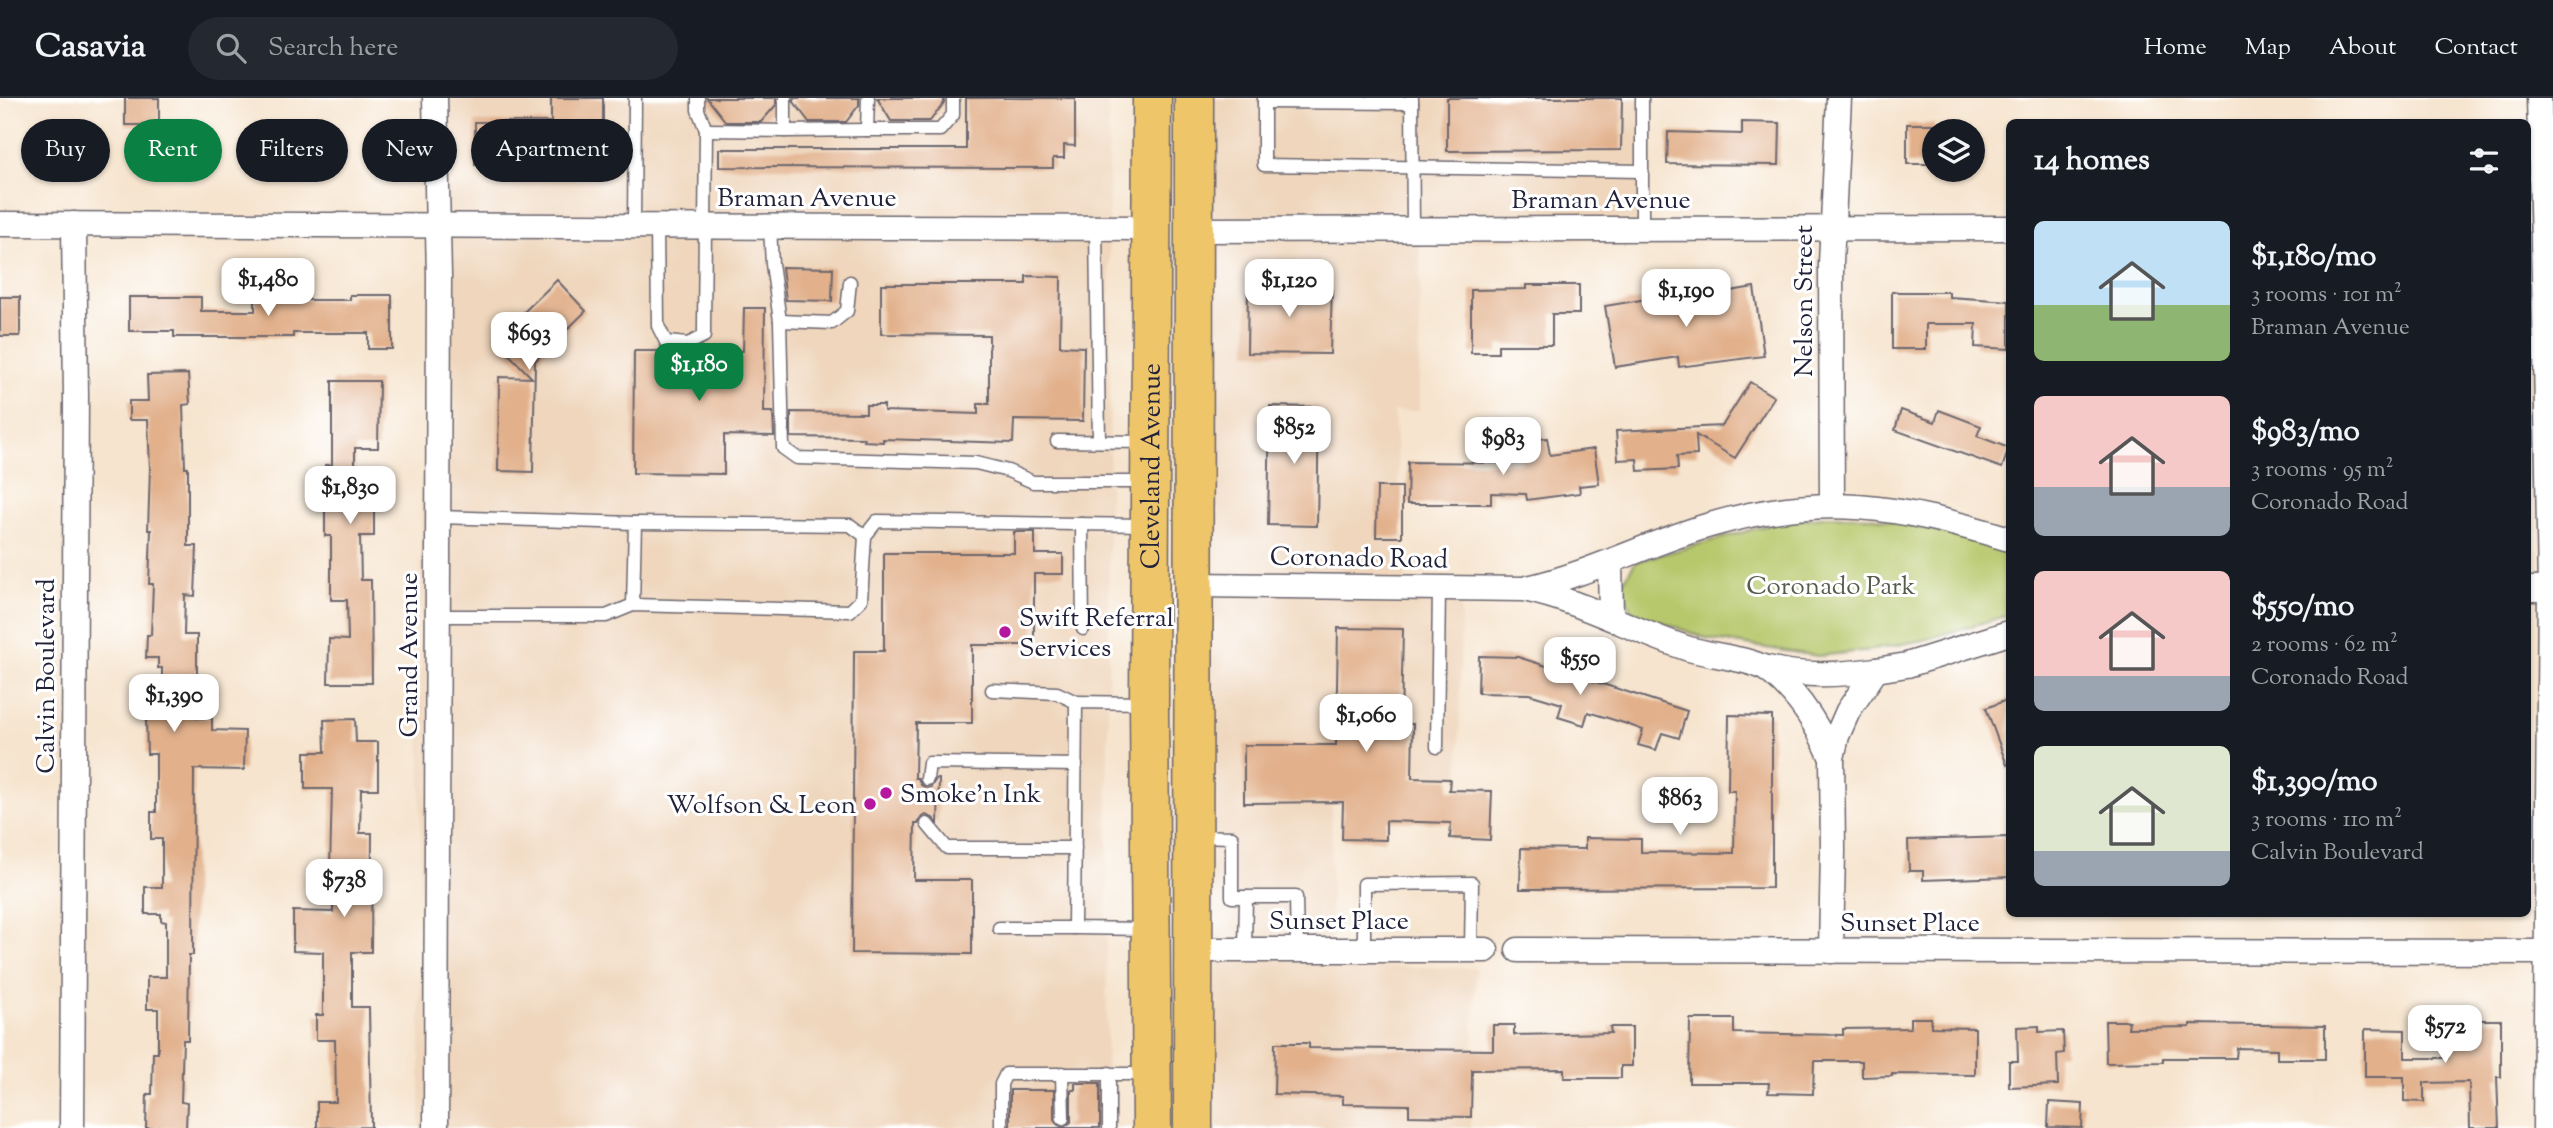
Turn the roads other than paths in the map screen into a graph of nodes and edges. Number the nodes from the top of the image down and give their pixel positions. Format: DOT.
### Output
graph roads {
  1 [pos="435,98"];
  2 [pos="635,98"];
  3 [pos="698,98"];
  4 [pos="785,98"];
  5 [pos="868,98"];
  6 [pos="953,98"];
  7 [pos="1194,98"];
  8 [pos="1642,98"];
  9 [pos="1839,98"];
  10 [pos="2539,98"];
  11 [pos="1264,100"];
  12 [pos="1412,101"];
  13 [pos="1152,114"];
  14 [pos="706,130"];
  15 [pos="867,130"];
  16 [pos="785,131"];
  17 [pos="1412,167"];
  18 [pos="1642,171"];
  19 [pos="0,224"];
  20 [pos="74,225"];
  21 [pos="437,225"];
  22 [pos="645,225"];
  23 [pos="706,226"];
  24 [pos="771,227"];
  25 [pos="1096,228"];
  26 [pos="1832,228"];
  27 [pos="1151,229"];
  28 [pos="1413,229"];
  29 [pos="1642,229"];
  30 [pos="2006,229"];
  31 [pos="2541,229"];
  32 [pos="1194,230"];
  33 [pos="850,282"];
  34 [pos="780,321"];
  35 [pos="1194,327"];
  36 [pos="1099,441"];
  37 [pos="1057,442"];
  38 [pos="1151,442"];
  39 [pos="1150,482"];
  40 [pos="1832,505"];
  41 [pos="438,517"];
  42 [pos="635,523"];
  43 [pos="1083,524"];
  44 [pos="1150,525"];
  45 [pos="865,536"];
  46 [pos="2006,538"];
  47 [pos="1610,562"];
  48 [pos="1193,585"];
  49 [pos="1439,588"];
  50 [pos="1524,589"];
  51 [pos="2543,589"];
  52 [pos="634,605"];
  53 [pos="438,616"];
  54 [pos="1611,617"];
  55 [pos="1083,629"];
  56 [pos="2006,634"];
  57 [pos="1764,667"];
  58 [pos="1876,670"];
  59 [pos="992,690"];
  60 [pos="1076,702"];
  61 [pos="1149,703"];
  62 [pos="1437,747"];
  63 [pos="1832,758"];
  64 [pos="1076,765"];
  65 [pos="927,779"];
  66 [pos="927,824"];
  67 [pos="1192,836"];
  68 [pos="1075,848"];
  69 [pos="1245,897"];
  70 [pos="999,928"];
  71 [pos="1074,928"];
  72 [pos="1149,929"];
  73 [pos="1245,949"];
  74 [pos="1297,949"];
  75 [pos="1192,950"];
  76 [pos="1364,950"];
  77 [pos="1478,950"];
  78 [pos="1518,950"];
  79 [pos="1831,951"];
  80 [pos="2549,952"];
  81 [pos="1062,1073"];
  82 [pos="1109,1073"];
  83 [pos="1151,1075"];
  84 [pos="1067,1112"];
  85 [pos="72,1128"];
  86 [pos="436,1128"];
  87 [pos="1001,1128"];
  88 [pos="1109,1128"];
  89 [pos="1152,1128"];
  90 [pos="1193,1128"];
  91 [pos="2545,1128"];
  1 -- 21 [label="street, Grand Avenue"];
  2 -- 22 [label="lane"];
  3 -- 14 [label="lane"];
  4 -- 16 [label="lane"];
  5 -- 15 [label="lane"];
  6 -- 15 [label="lane"];
  7 -- 32 [label="main road, Cleveland Avenue"];
  8 -- 18 [label="lane"];
  9 -- 26 [label="street, Nelson Street"];
  10 -- 31 [label="street"];
  11 -- 12 [label="lane"];
  11 -- 17 [label="lane"];
  12 -- 17 [label="lane"];
  13 -- 27 [label="main road, Cleveland Avenue"];
  13 -- 32 [label="main road"];
  14 -- 16 [label="lane"];
  14 -- 23 [label="lane"];
  15 -- 16 [label="lane"];
  17 -- 18 [label="lane"];
  17 -- 28 [label="lane"];
  18 -- 29 [label="lane"];
  19 -- 20 [label="street, Braman Avenue"];
  20 -- 21 [label="street, Braman Avenue"];
  20 -- 85 [label="street, Calvin Boulevard"];
  21 -- 22 [label="street, Braman Avenue"];
  21 -- 41 [label="street, Grand Avenue"];
  22 -- 23 [label="street, Braman Avenue"];
  22 -- 23 [label="lane"];
  23 -- 24 [label="street, Braman Avenue"];
  24 -- 25 [label="street, Braman Avenue"];
  24 -- 34 [label="lane"];
  25 -- 27 [label="street, Braman Avenue"];
  25 -- 36 [label="lane"];
  26 -- 29 [label="street, Braman Avenue"];
  26 -- 30 [label="street, Braman Avenue"];
  26 -- 40 [label="street, Nelson Street"];
  27 -- 35 [label="main road"];
  27 -- 38 [label="main road, Cleveland Avenue"];
  28 -- 29 [label="street, Braman Avenue"];
  28 -- 32 [label="street, Braman Avenue"];
  31 -- 51 [label="street"];
  32 -- 35 [label="main road, Cleveland Avenue"];
  33 -- 34 [label="lane"];
  34 -- 39 [label="lane"];
  35 -- 48 [label="main road, Cleveland Avenue"];
  36 -- 37 [label="lane"];
  36 -- 38 [label="lane"];
  38 -- 39 [label="main road, Cleveland Avenue"];
  39 -- 44 [label="main road, Cleveland Avenue"];
  40 -- 46 [label="street, Coronado Road"];
  40 -- 47 [label="street, Coronado Road"];
  41 -- 42 [label="lane"];
  41 -- 53 [label="street, Grand Avenue"];
  42 -- 45 [label="lane"];
  42 -- 52 [label="lane"];
  43 -- 44 [label="lane"];
  43 -- 45 [label="lane"];
  43 -- 55 [label="lane"];
  44 -- 61 [label="main road, Cleveland Avenue"];
  45 -- 52 [label="lane"];
  47 -- 50 [label="street, Coronado Road"];
  47 -- 54 [label="street"];
  48 -- 49 [label="street, Coronado Road"];
  48 -- 67 [label="main road, Cleveland Avenue"];
  49 -- 50 [label="street, Coronado Road"];
  49 -- 62 [label="lane"];
  50 -- 54 [label="street, Coronado Road"];
  51 -- 80 [label="street"];
  52 -- 53 [label="lane"];
  53 -- 86 [label="street, Grand Avenue"];
  54 -- 57 [label="street, Coronado Road"];
  56 -- 58 [label="street, Coronado Road"];
  57 -- 58 [label="street, Coronado Road"];
  57 -- 63 [label="street, Coronado Road"];
  58 -- 63 [label="street"];
  59 -- 60 [label="lane"];
  60 -- 61 [label="lane"];
  60 -- 64 [label="lane"];
  61 -- 72 [label="main road, Cleveland Avenue"];
  63 -- 79 [label="street"];
  64 -- 65 [label="lane"];
  64 -- 68 [label="lane"];
  66 -- 68 [label="lane"];
  67 -- 69 [label="lane"];
  67 -- 75 [label="main road, Cleveland Avenue"];
  68 -- 71 [label="lane"];
  69 -- 73 [label="lane"];
  69 -- 74 [label="lane"];
  70 -- 71 [label="lane"];
  71 -- 72 [label="lane"];
  72 -- 83 [label="main road, Cleveland Avenue"];
  73 -- 74 [label="street, Sunset Place"];
  73 -- 75 [label="street, Sunset Place"];
  74 -- 76 [label="street, Sunset Place"];
  75 -- 90 [label="main road, Cleveland Avenue"];
  76 -- 77 [label="street, Sunset Place"];
  76 -- 77 [label="lane"];
  78 -- 79 [label="street, Sunset Place"];
  79 -- 80 [label="street, Sunset Place"];
  80 -- 91 [label="street"];
  81 -- 82 [label="lane"];
  81 -- 84 [label="lane"];
  81 -- 87 [label="lane"];
  82 -- 83 [label="lane"];
  82 -- 88 [label="lane"];
  83 -- 89 [label="main road, Cleveland Avenue"];
}
